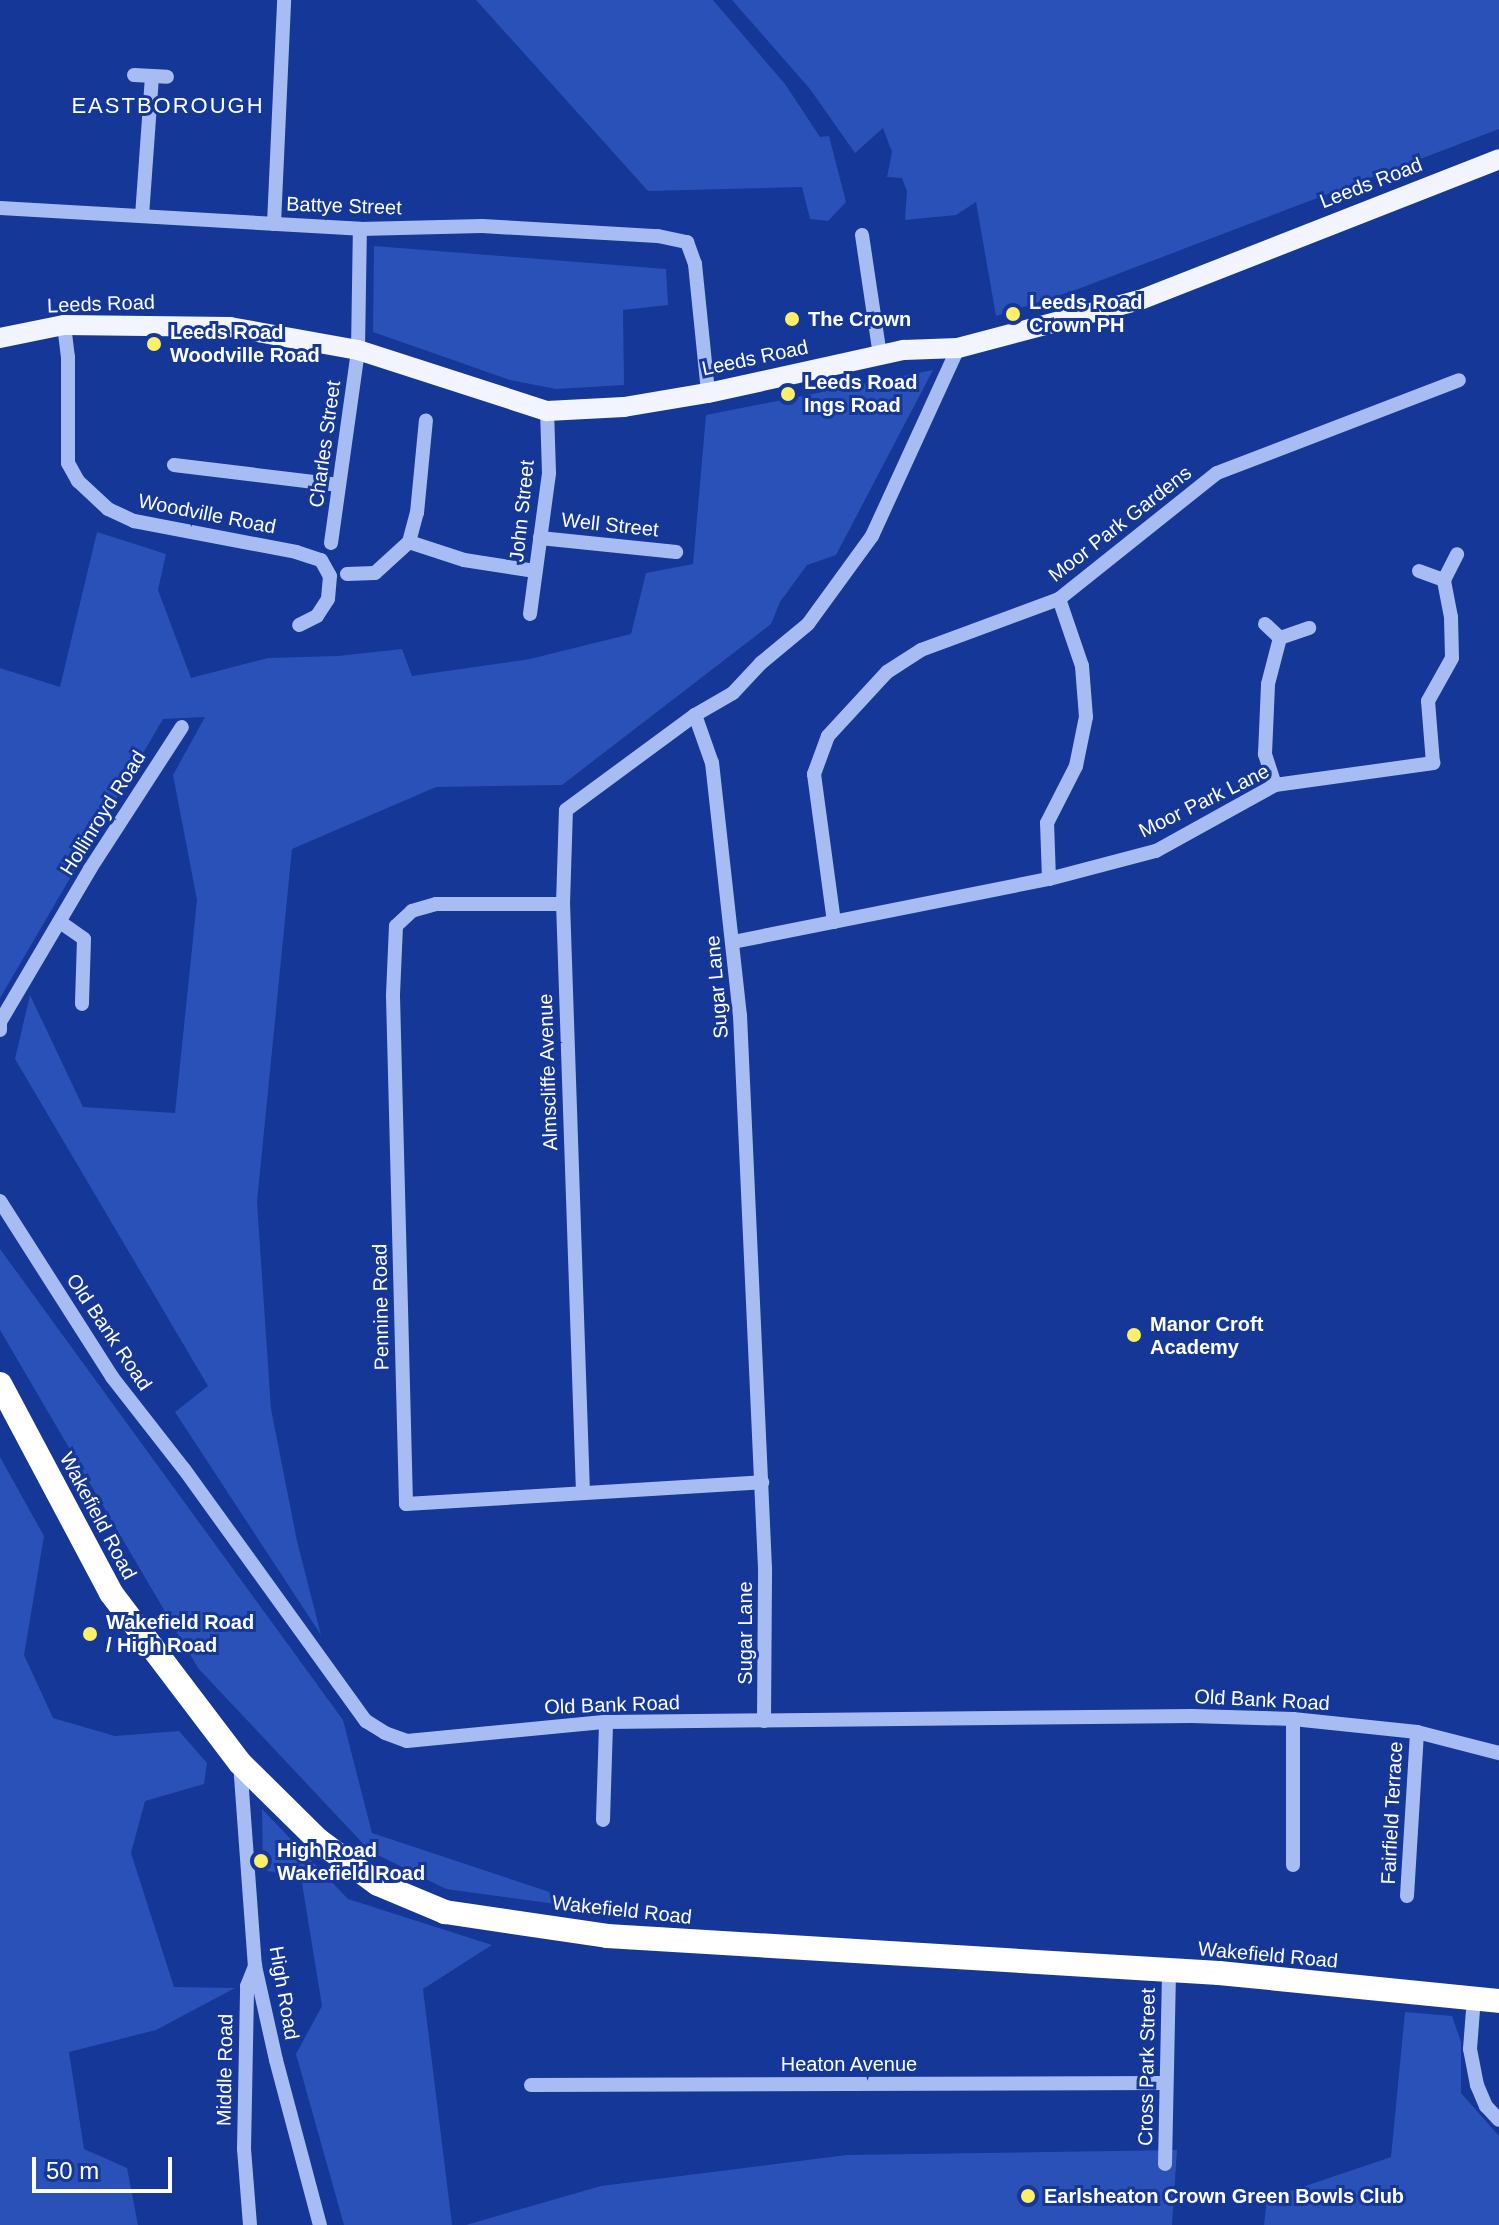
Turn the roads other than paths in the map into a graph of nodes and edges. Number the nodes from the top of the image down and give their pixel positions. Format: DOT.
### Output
graph roads {
  1 [pos="284,0"];
  2 [pos="134,75"];
  3 [pos="1499,159"];
  4 [pos="0,208"];
  5 [pos="142,216"];
  6 [pos="274,224"];
  7 [pos="360,229"];
  8 [pos="862,235"];
  9 [pos="64,325"];
  10 [pos="0,338"];
  11 [pos="958,348"];
  12 [pos="358,350"];
  13 [pos="880,355"];
  14 [pos="1459,380"];
  15 [pos="708,393"];
  16 [pos="547,411"];
  17 [pos="426,420"];
  18 [pos="174,465"];
  19 [pos="339,485"];
  20 [pos="540,538"];
  21 [pos="409,542"];
  22 [pos="331,543"];
  23 [pos="676,552"];
  24 [pos="1457,554"];
  25 [pos="535,571"];
  26 [pos="1419,571"];
  27 [pos="347,574"];
  28 [pos="1444,580"];
  29 [pos="1059,599"];
  30 [pos="530,614"];
  31 [pos="1265,624"];
  32 [pos="299,625"];
  33 [pos="1309,628"];
  34 [pos="1280,638"];
  35 [pos="695,715"];
  36 [pos="182,727"];
  37 [pos="1275,785"];
  38 [pos="1049,879"];
  39 [pos="563,904"];
  40 [pos="60,922"];
  41 [pos="834,922"];
  42 [pos="733,942"];
  43 [pos="82,1004"];
  44 [pos="0,1022"];
  45 [pos="0,1030"];
  46 [pos="0,1201"];
  47 [pos="0,1384"];
  48 [pos="762,1482"];
  49 [pos="583,1493"];
  50 [pos="1293,1719"];
  51 [pos="764,1721"];
  52 [pos="606,1722"];
  53 [pos="1417,1732"];
  54 [pos="1499,1753"];
  55 [pos="240,1763"];
  56 [pos="603,1820"];
  57 [pos="1293,1865"];
  58 [pos="1407,1896"];
  59 [pos="255,1966"];
  60 [pos="1169,1971"];
  61 [pos="1474,1997"];
  62 [pos="1499,2001"];
  63 [pos="1166,2083"];
  64 [pos="531,2085"];
  65 [pos="1499,2120"];
  66 [pos="1165,2164"];
  67 [pos="250,2225"];
  68 [pos="320,2225"];
  1 -- 6 [label="street"];
  2 -- 5 [label="street"];
  3 -- 11 [label="main road, Leeds Road"];
  4 -- 5 [label="street, Battye Street"];
  5 -- 6 [label="street, Battye Street"];
  6 -- 7 [label="street, Battye Street"];
  7 -- 12 [label="street, Charles Street"];
  7 -- 15 [label="street, Battye Street"];
  8 -- 13 [label="street"];
  9 -- 10 [label="main road, Leeds Road"];
  9 -- 12 [label="main road, Leeds Road"];
  9 -- 32 [label="street, Woodville Road"];
  11 -- 13 [label="main road, Leeds Road"];
  11 -- 35 [label="street"];
  12 -- 16 [label="main road, Leeds Road"];
  12 -- 19 [label="street, Charles Street"];
  13 -- 15 [label="main road, Leeds Road"];
  14 -- 29 [label="street, Moor Park Gardens"];
  15 -- 16 [label="main road, Leeds Road"];
  16 -- 20 [label="street, John Street"];
  17 -- 21 [label="street"];
  18 -- 19 [label="street"];
  19 -- 22 [label="street, Charles Street"];
  20 -- 23 [label="street, Well Street"];
  20 -- 25 [label="street, John Street"];
  21 -- 25 [label="street"];
  21 -- 27 [label="street"];
  24 -- 28 [label="street"];
  25 -- 30 [label="street, John Street"];
  26 -- 28 [label="street"];
  28 -- 37 [label="street, Moor Park Lane"];
  29 -- 38 [label="street"];
  29 -- 41 [label="street, Moor Park Gardens"];
  31 -- 34 [label="street"];
  33 -- 34 [label="street"];
  34 -- 37 [label="street"];
  35 -- 39 [label="street, Almscliffe Avenue"];
  35 -- 42 [label="street, Sugar Lane"];
  36 -- 40 [label="street, Hollinroyd Road"];
  37 -- 38 [label="street, Moor Park Lane"];
  38 -- 41 [label="street, Moor Park Lane"];
  39 -- 49 [label="street, Almscliffe Avenue"];
  39 -- 49 [label="street, Pennine Road"];
  40 -- 43 [label="street"];
  40 -- 44 [label="street, Hollinroyd Road"];
  41 -- 42 [label="street, Moor Park Lane"];
  42 -- 48 [label="street, Sugar Lane"];
  44 -- 45 [label="street, Hollinroyd Road"];
  46 -- 52 [label="street, Old Bank Road"];
  47 -- 55 [label="highway, Wakefield Road"];
  48 -- 49 [label="street, Pennine Road"];
  48 -- 51 [label="street, Sugar Lane"];
  50 -- 51 [label="street, Old Bank Road"];
  50 -- 53 [label="street, Old Bank Road"];
  50 -- 57 [label="street"];
  51 -- 52 [label="street, Old Bank Road"];
  52 -- 56 [label="street"];
  53 -- 54 [label="street, Old Bank Road"];
  53 -- 58 [label="street, Fairfield Terrace"];
  55 -- 59 [label="street, High Road"];
  55 -- 60 [label="highway, Wakefield Road"];
  59 -- 67 [label="street, Middle Road"];
  59 -- 68 [label="street, High Road"];
  60 -- 61 [label="highway, Wakefield Road"];
  60 -- 63 [label="street, Cross Park Street"];
  61 -- 62 [label="highway, Wakefield Road"];
  61 -- 65 [label="street"];
  63 -- 64 [label="street, Heaton Avenue"];
  63 -- 66 [label="street, Cross Park Street"];
}
